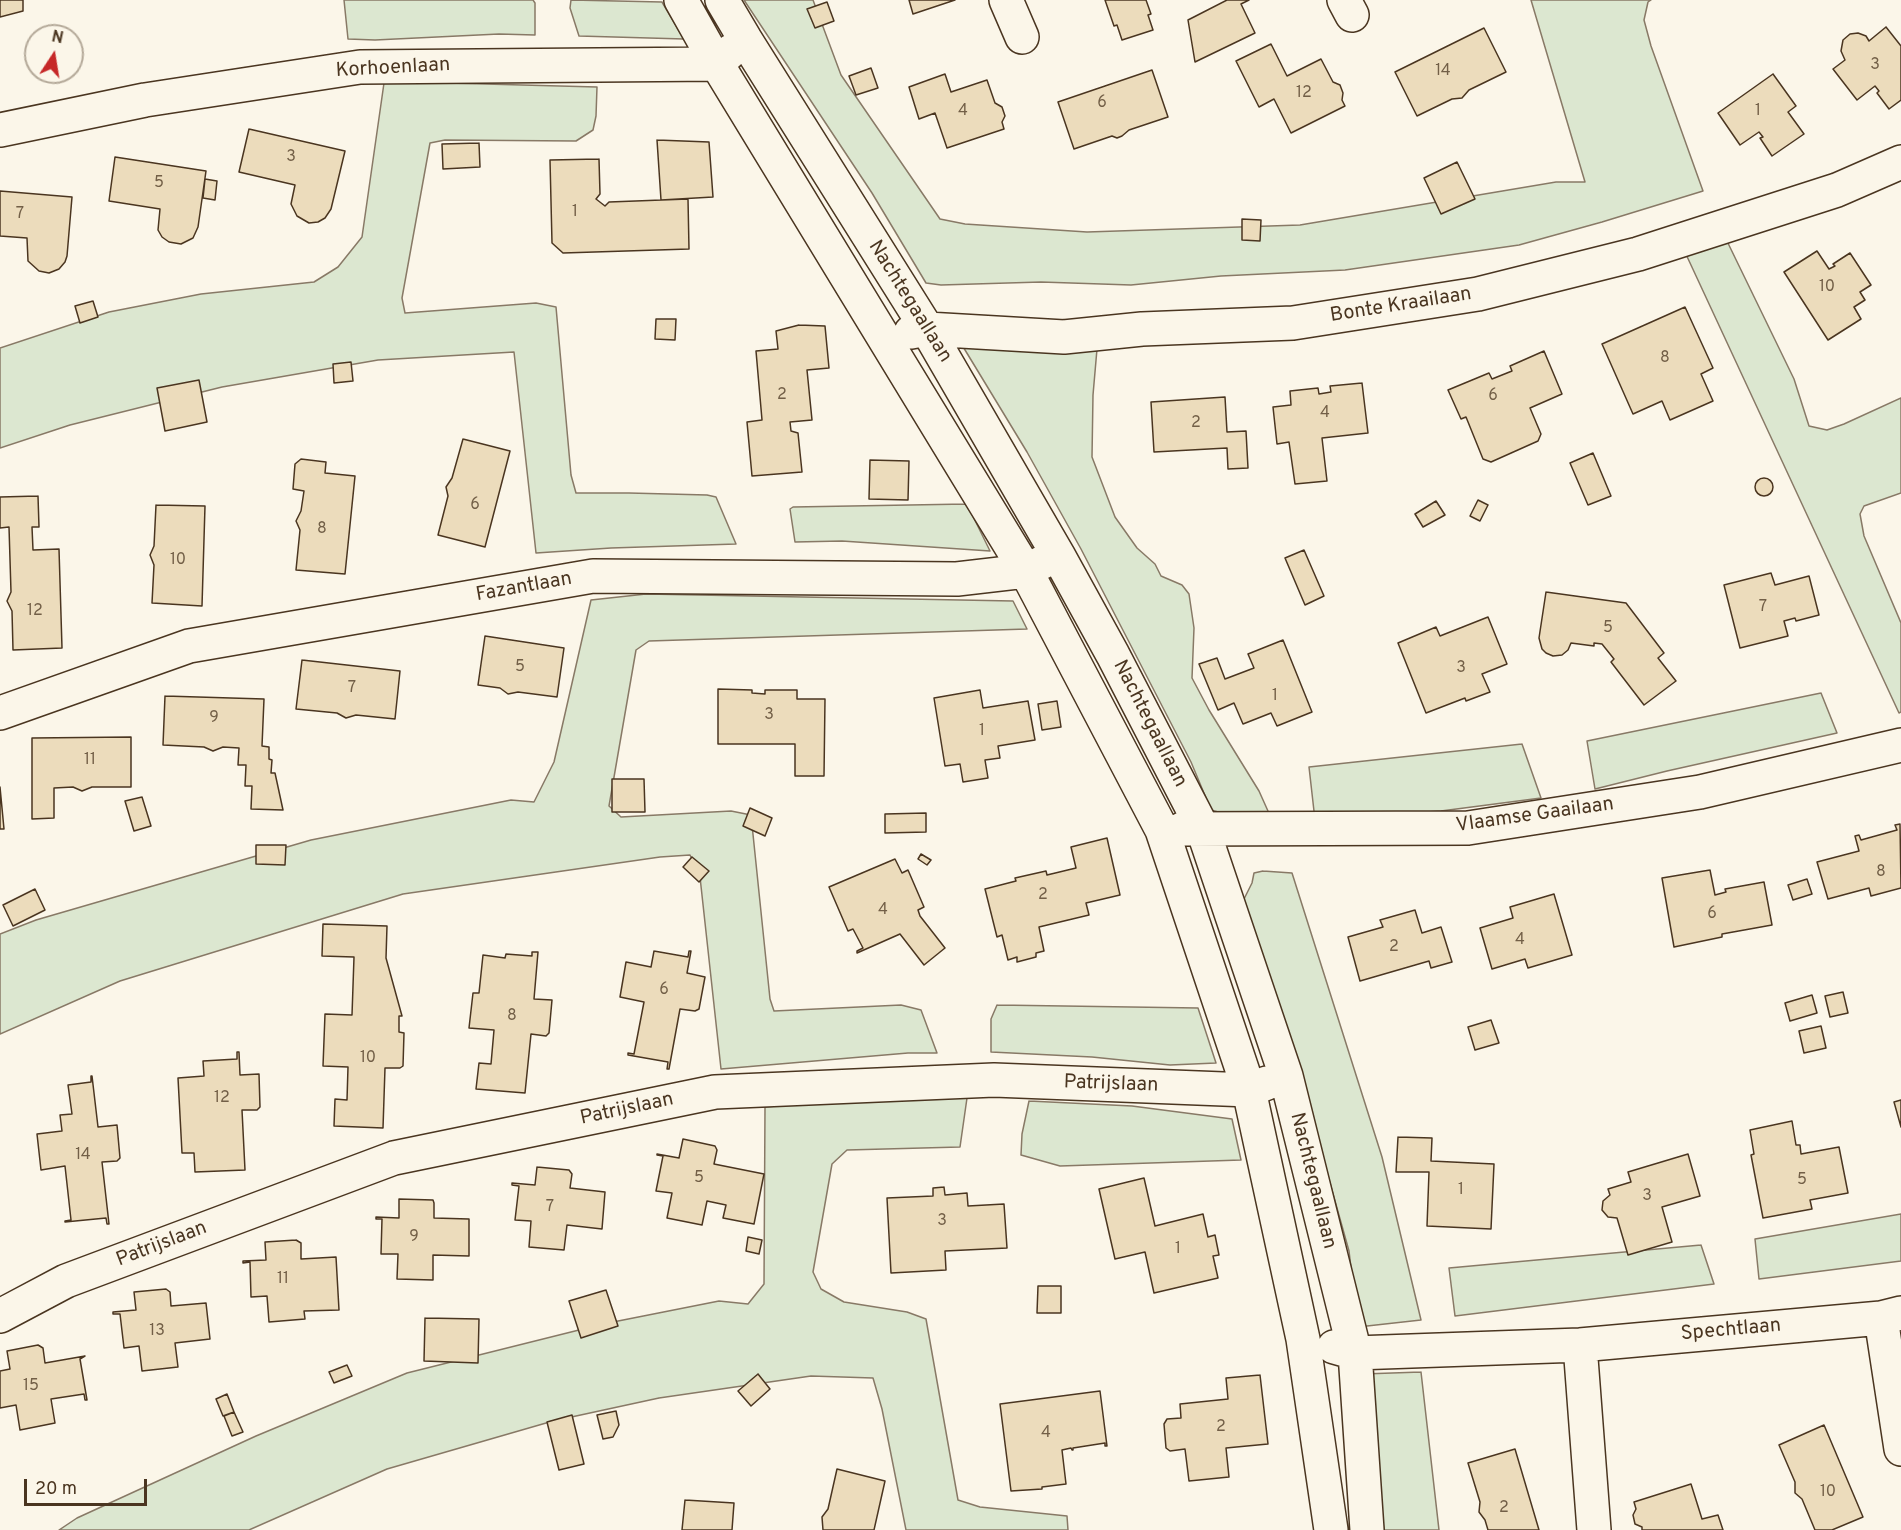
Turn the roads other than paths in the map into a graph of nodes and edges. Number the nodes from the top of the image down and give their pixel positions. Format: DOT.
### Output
graph roads {
  1 [pos="681,0"];
  2 [pos="722,0"];
  3 [pos="1006,0"];
  4 [pos="1022,37"];
  5 [pos="745,39"];
  6 [pos="717,64"];
  7 [pos="0,130"];
  8 [pos="1901,162"];
  9 [pos="927,329"];
  10 [pos="883,337"];
  11 [pos="1058,555"];
  12 [pos="1026,571"];
  13 [pos="0,713"];
  14 [pos="1901,745"];
  15 [pos="1202,827"];
  16 [pos="1162,830"];
  17 [pos="1286,1076"];
  18 [pos="1249,1090"];
  19 [pos="1891,1315"];
  20 [pos="0,1316"];
  21 [pos="1303,1339"];
  22 [pos="1581,1345"];
  23 [pos="1355,1353"];
  24 [pos="1901,1449"];
  25 [pos="1331,1530"];
  26 [pos="1367,1530"];
  27 [pos="1594,1530"];
  1 -- 6 [label="street, Nachtegaallaan"];
  2 -- 5 [label="street, Nachtegaallaan"];
  3 -- 4 [label="street"];
  5 -- 6 [label="street"];
  5 -- 9 [label="street, Nachtegaallaan"];
  6 -- 7 [label="street, Korhoenlaan"];
  6 -- 10 [label="street, Nachtegaallaan"];
  8 -- 9 [label="street, Bonte Kraailaan"];
  9 -- 10 [label="street, Bonte Kraailaan"];
  9 -- 11 [label="street, Nachtegaallaan"];
  10 -- 12 [label="street, Nachtegaallaan"];
  11 -- 12 [label="street, Fazantlaan"];
  11 -- 15 [label="street, Nachtegaallaan"];
  12 -- 13 [label="street, Fazantlaan"];
  12 -- 16 [label="street, Nachtegaallaan"];
  14 -- 15 [label="street, Vlaamse Gaailaan"];
  15 -- 16 [label="street, Vlaamse Gaailaan"];
  15 -- 17 [label="street, Nachtegaallaan"];
  16 -- 18 [label="street, Nachtegaallaan"];
  17 -- 18 [label="street, Patrijslaan"];
  17 -- 23 [label="street, Nachtegaallaan"];
  18 -- 20 [label="street, Patrijslaan"];
  18 -- 21 [label="street, Nachtegaallaan"];
  19 -- 22 [label="street, Spechtlaan"];
  19 -- 24 [label="street, Spechtlaan"];
  21 -- 23 [label="street, Spechtlaan"];
  21 -- 25 [label="street, Nachtegaallaan"];
  22 -- 23 [label="street, Spechtlaan"];
  22 -- 27 [label="street"];
  23 -- 26 [label="street, Nachtegaallaan"];
}
